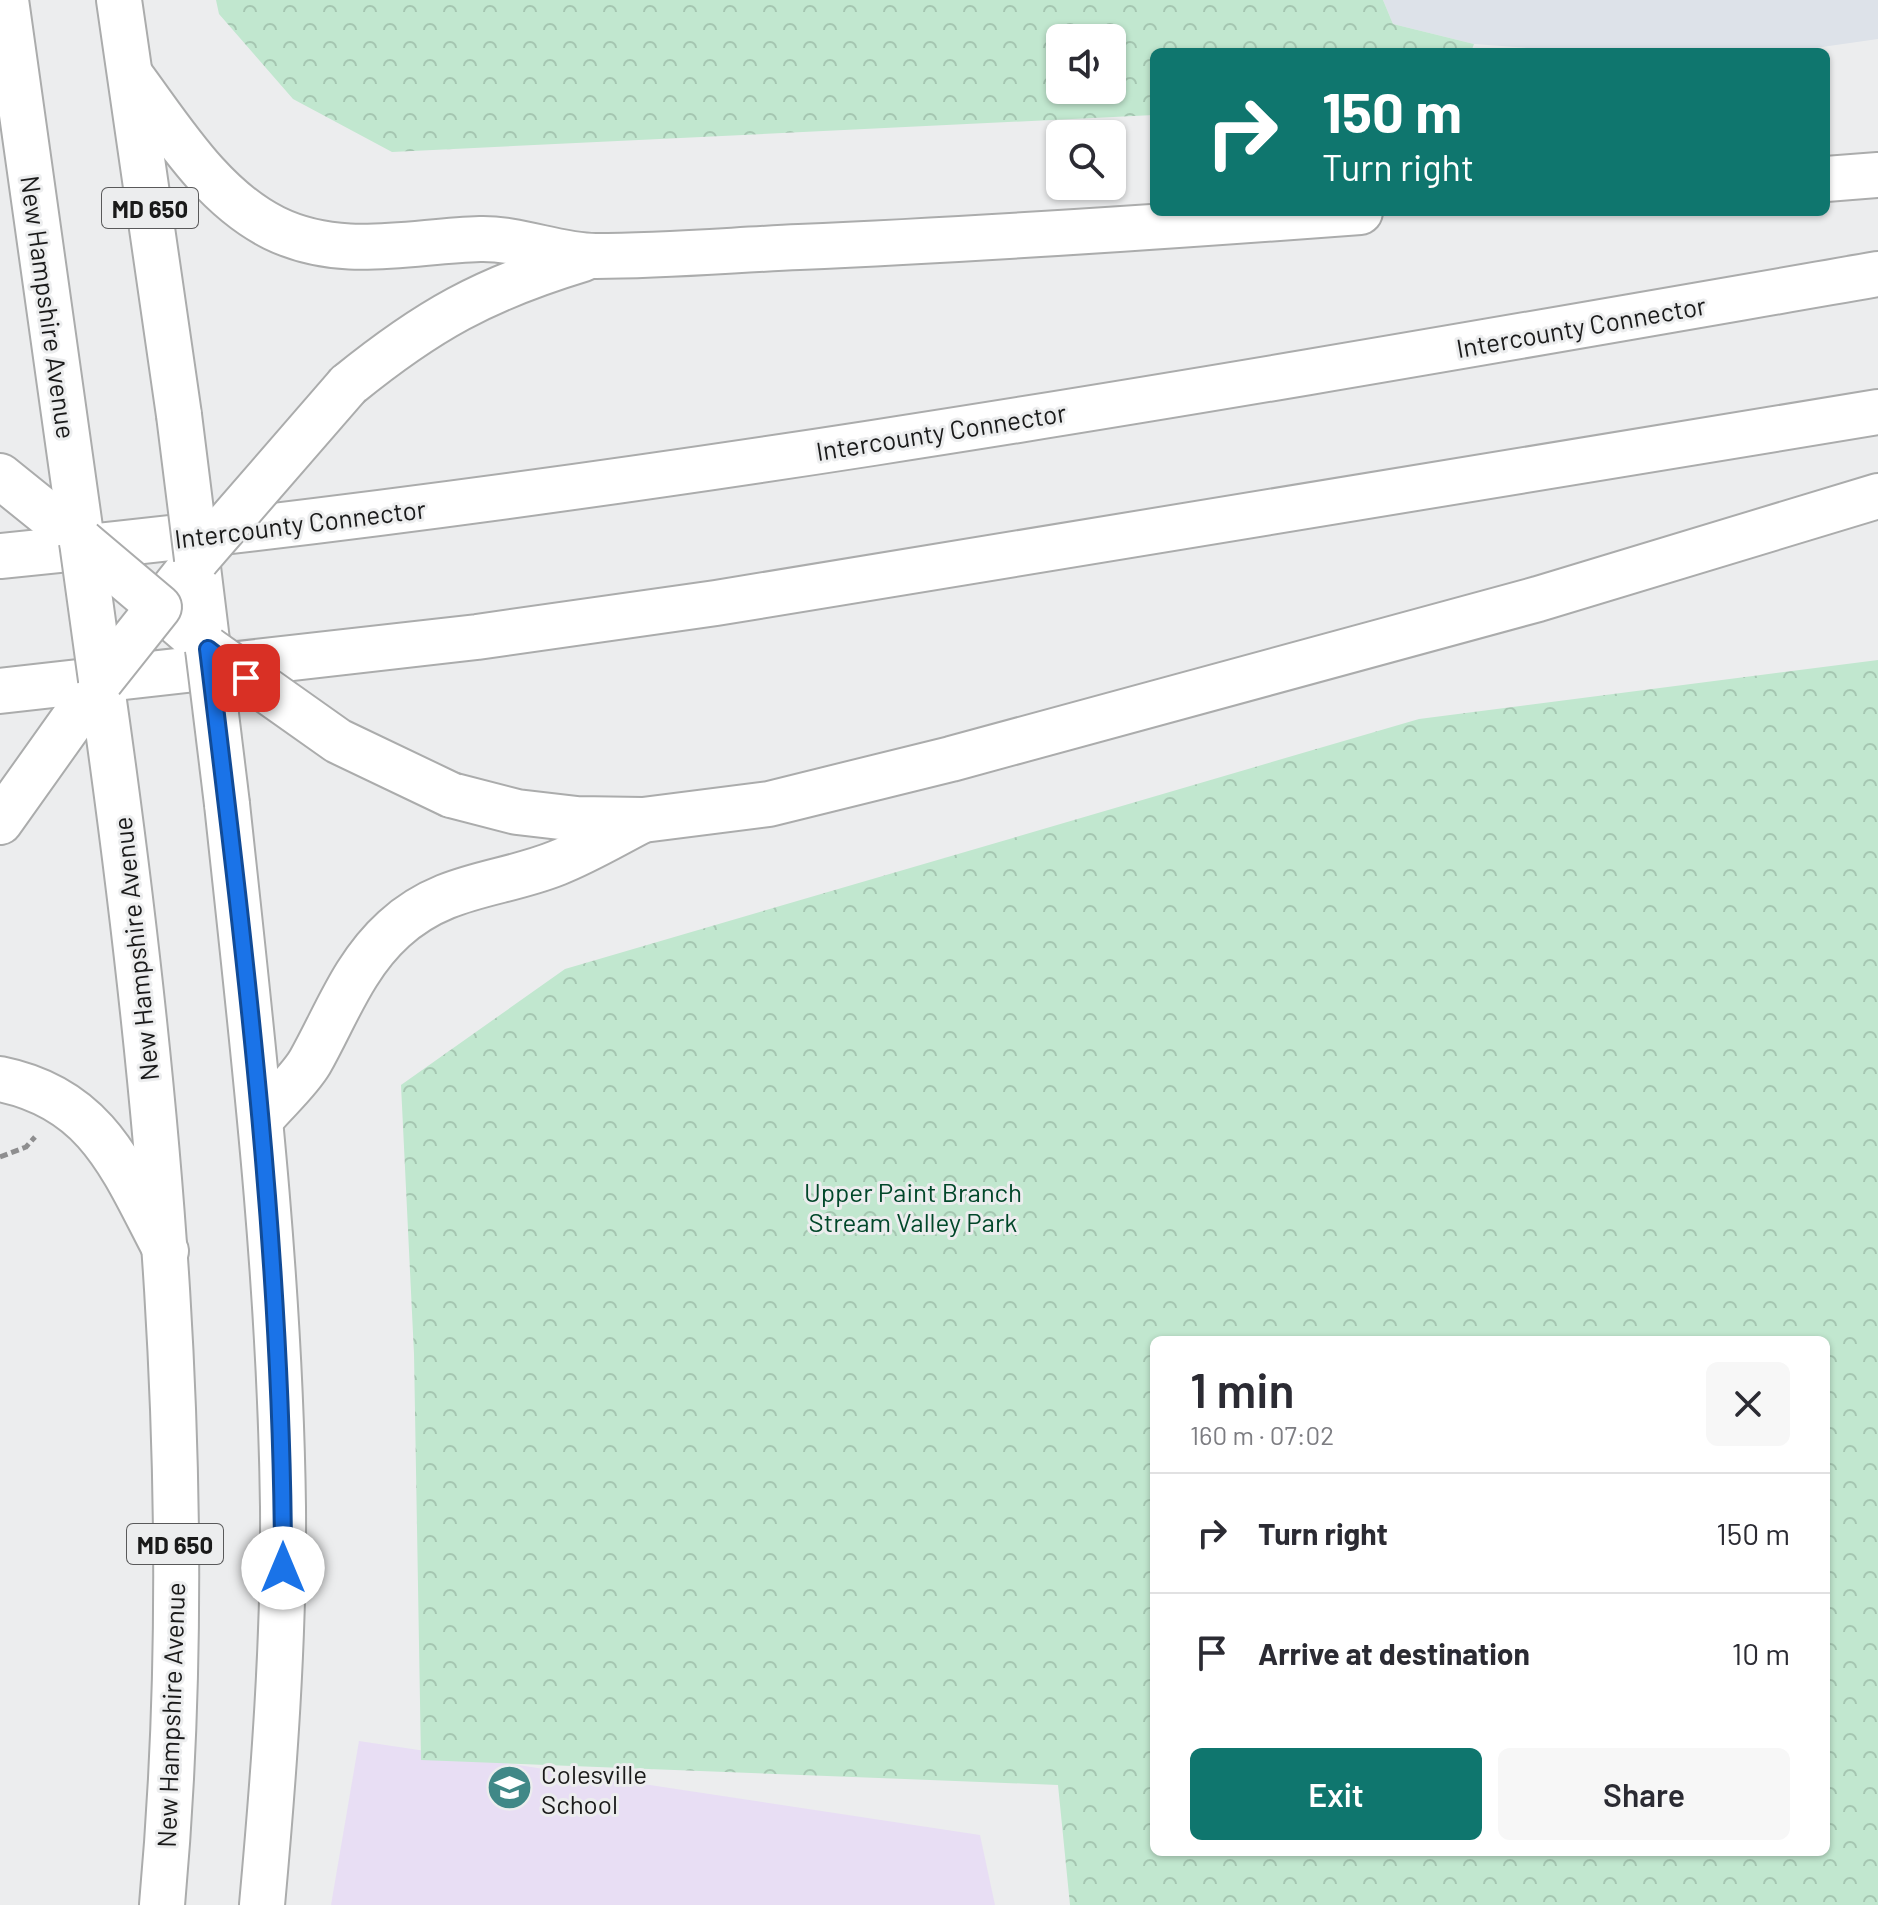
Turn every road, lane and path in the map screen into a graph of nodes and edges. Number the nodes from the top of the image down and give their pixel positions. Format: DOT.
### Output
graph roads {
  1 [pos="6,0"];
  2 [pos="119,0"];
  3 [pos="132,77"];
  4 [pos="1878,175"];
  5 [pos="1830,179"];
  6 [pos="1302,216"];
  7 [pos="593,256"];
  8 [pos="1878,274"];
  9 [pos="1878,412"];
  10 [pos="0,476"];
  11 [pos="1878,496"];
  12 [pos="82,542"];
  13 [pos="0,556"];
  14 [pos="197,559"];
  15 [pos="159,607"];
  16 [pos="208,649"];
  17 [pos="101,680"];
  18 [pos="0,691"];
  19 [pos="643,820"];
  20 [pos="0,822"];
  21 [pos="0,1079"];
  22 [pos="262,1118"];
  23 [pos="42,1131"];
  24 [pos="0,1157"];
  25 [pos="166,1251"];
  26 [pos="162,1905"];
  27 [pos="262,1905"];
  1 -- 12 [label="main road, New Hampshire Avenue / MD 650"];
  2 -- 3 [label="main road, MD 650"];
  3 -- 7 [label="main road"];
  3 -- 14 [label="main road, MD 650, bridge"];
  4 -- 5 [label="main road"];
  6 -- 7 [label="main road"];
  7 -- 14 [label="main road, bridge"];
  8 -- 13 [label="main road, Intercounty Connector"];
  9 -- 18 [label="main road"];
  10 -- 12 [label="main road"];
  11 -- 19 [label="main road"];
  12 -- 15 [label="main road, bridge"];
  12 -- 17 [label="main road, New Hampshire Avenue / MD 650, bridge"];
  14 -- 15 [label="main road"];
  14 -- 16 [label="main road, MD 650"];
  15 -- 16 [label="main road"];
  15 -- 17 [label="main road, bridge"];
  16 -- 19 [label="main road, bridge"];
  16 -- 22 [label="main road, MD 650, bridge"];
  17 -- 20 [label="main road"];
  17 -- 25 [label="main road, New Hampshire Avenue / MD 650"];
  19 -- 22 [label="main road"];
  21 -- 25 [label="main road"];
  22 -- 27 [label="main road, MD 650"];
  23 -- 24 [label="path"];
  25 -- 26 [label="main road, New Hampshire Avenue / MD 650"];
}
